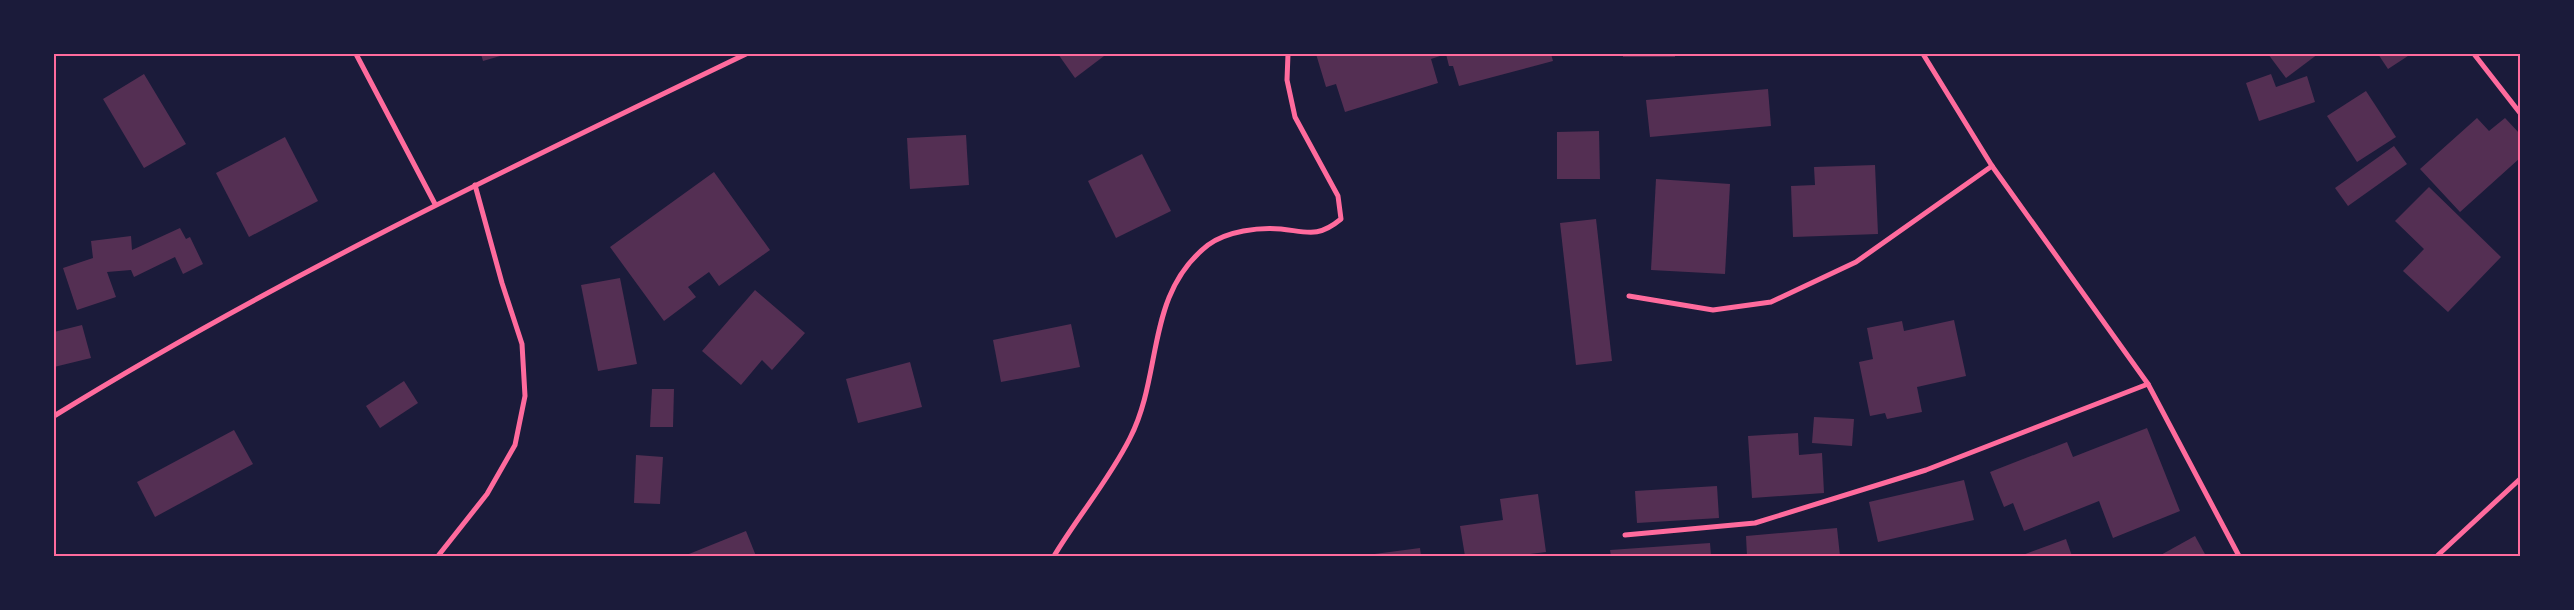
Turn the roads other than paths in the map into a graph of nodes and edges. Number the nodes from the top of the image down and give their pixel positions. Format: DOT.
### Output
graph roads {
  1 [pos="356,54"];
  2 [pos="746,54"];
  3 [pos="1288,54"];
  4 [pos="1923,54"];
  5 [pos="2474,54"];
  6 [pos="2520,113"];
  7 [pos="1992,166"];
  8 [pos="475,184"];
  9 [pos="435,204"];
  10 [pos="1629,296"];
  11 [pos="2148,384"];
  12 [pos="54,416"];
  13 [pos="2520,479"];
  14 [pos="1625,535"];
  15 [pos="438,556"];
  16 [pos="1054,556"];
  17 [pos="2239,556"];
  18 [pos="2437,556"];
  1 -- 9 [label="street"];
  2 -- 8 [label="street"];
  3 -- 16 [label="street"];
  4 -- 7 [label="street"];
  5 -- 6 [label="street"];
  7 -- 10 [label="street"];
  7 -- 11 [label="street"];
  8 -- 9 [label="street"];
  8 -- 15 [label="street"];
  9 -- 12 [label="street"];
  11 -- 14 [label="street"];
  11 -- 17 [label="street"];
  13 -- 18 [label="street"];
}
